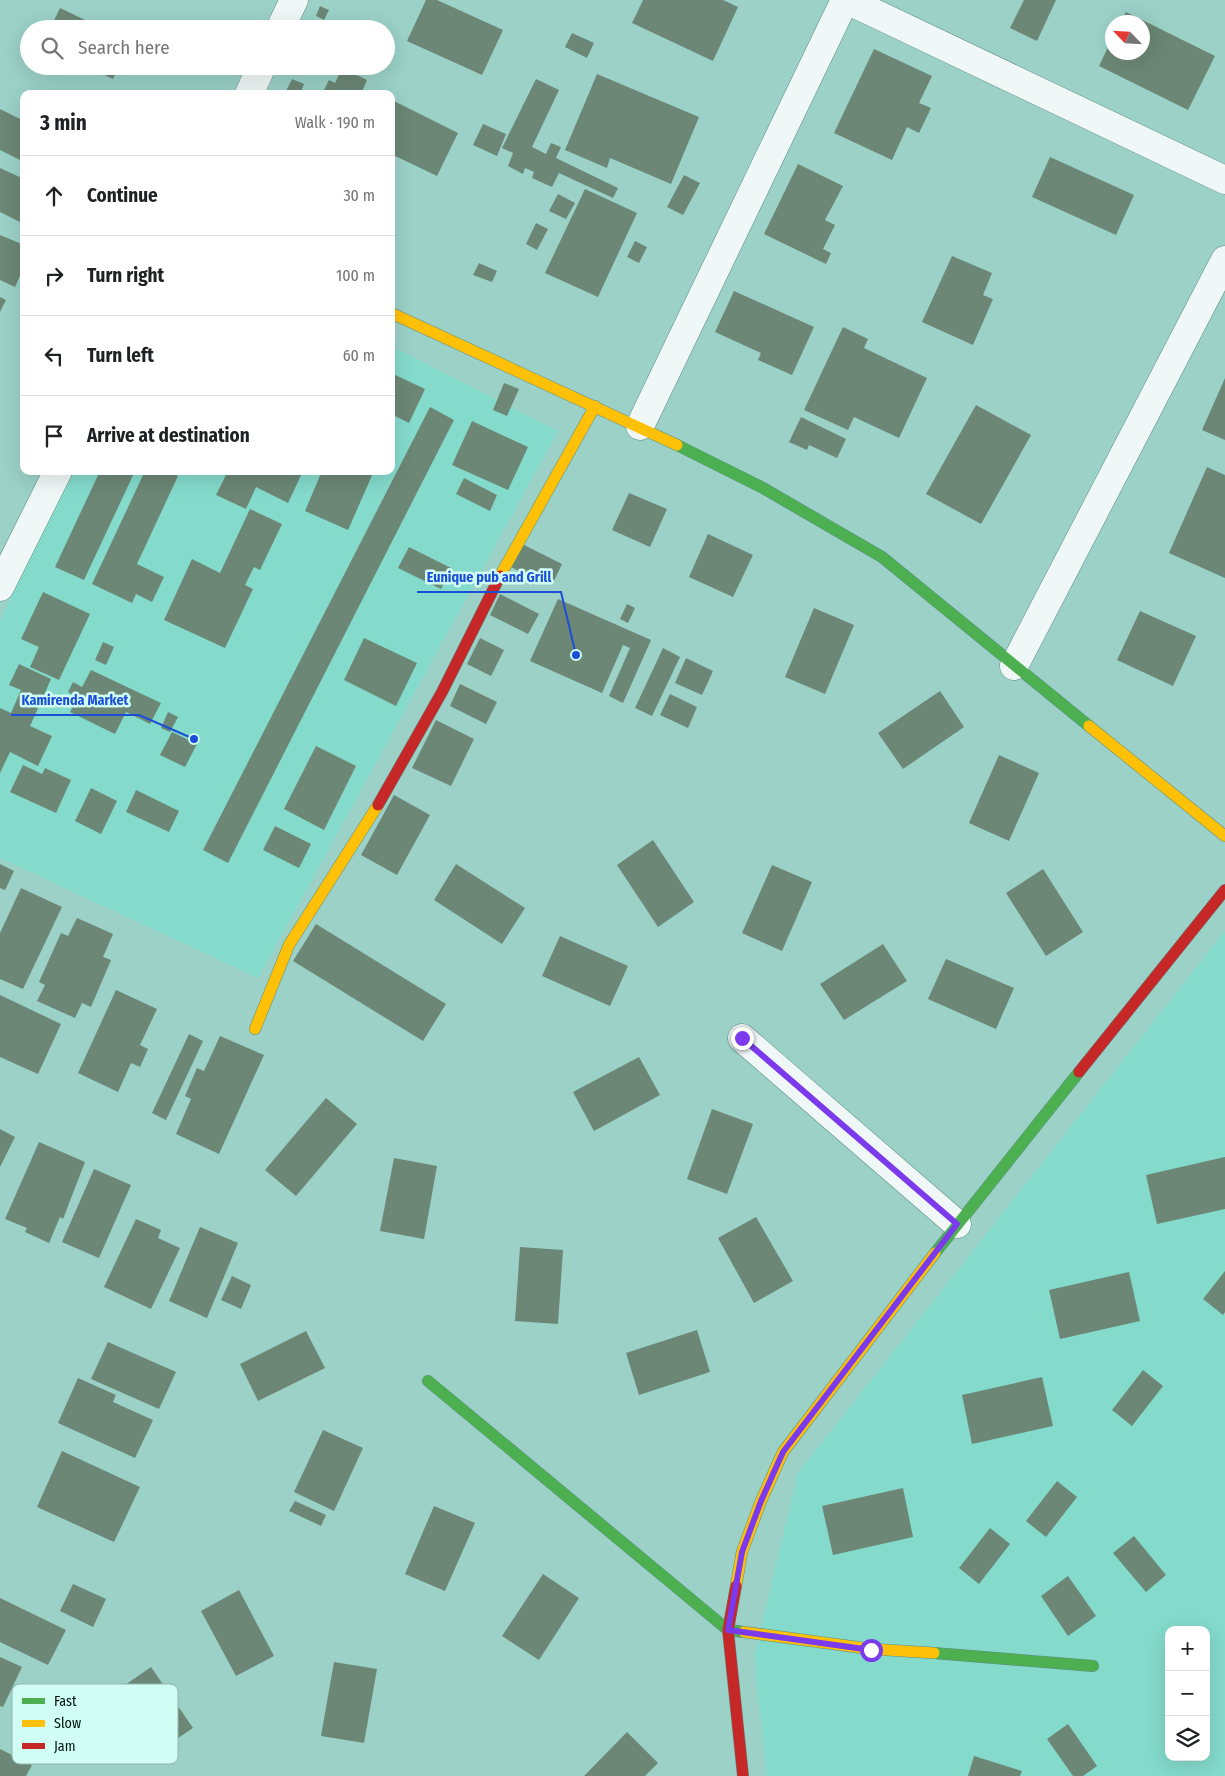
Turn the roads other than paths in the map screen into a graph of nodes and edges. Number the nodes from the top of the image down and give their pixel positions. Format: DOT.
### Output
graph roads {
  1 [pos="294,0"];
  2 [pos="846,0"];
  3 [pos="284,20"];
  4 [pos="258,75"];
  5 [pos="251,90"];
  6 [pos="1225,180"];
  7 [pos="1225,260"];
  8 [pos="395,314"];
  9 [pos="595,406"];
  10 [pos="640,426"];
  11 [pos="56,475"];
  12 [pos="6,557"];
  13 [pos="0,587"];
  14 [pos="1014,666"];
  15 [pos="1225,836"];
  16 [pos="1225,890"];
  17 [pos="255,1030"];
  18 [pos="742,1038"];
  19 [pos="957,1224"];
  20 [pos="428,1381"];
  21 [pos="728,1630"];
  22 [pos="1094,1666"];
  23 [pos="742,1776"];
  1 -- 3 [label="street"];
  2 -- 6 [label="street"];
  2 -- 10 [label="street"];
  4 -- 5 [label="street"];
  7 -- 14 [label="street"];
  8 -- 9 [label="street"];
  9 -- 10 [label="street"];
  9 -- 17 [label="street"];
  10 -- 14 [label="street"];
  11 -- 12 [label="street"];
  12 -- 13 [label="street"];
  14 -- 15 [label="street"];
  16 -- 19 [label="street"];
  18 -- 19 [label="street"];
  19 -- 21 [label="street"];
  20 -- 21 [label="street"];
  21 -- 22 [label="street"];
  21 -- 23 [label="street"];
}
